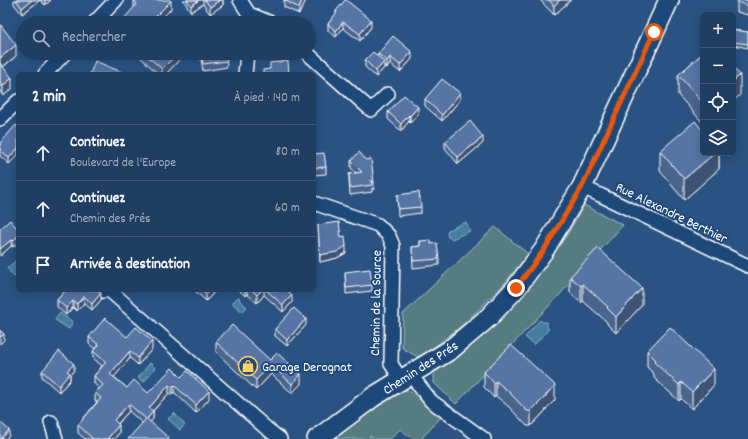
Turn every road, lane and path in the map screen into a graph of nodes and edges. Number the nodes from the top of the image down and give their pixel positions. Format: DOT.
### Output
graph roads {
  1 [pos="116,0"];
  2 [pos="240,0"];
  3 [pos="669,0"];
  4 [pos="101,16"];
  5 [pos="248,16"];
  6 [pos="58,60"];
  7 [pos="246,60"];
  8 [pos="315,60"];
  9 [pos="47,72"];
  10 [pos="245,72"];
  11 [pos="388,94"];
  12 [pos="16,103"];
  13 [pos="0,119"];
  14 [pos="582,187"];
  15 [pos="316,204"];
  16 [pos="748,266"];
  17 [pos="111,292"];
  18 [pos="405,377"];
  19 [pos="51,422"];
  20 [pos="56,439"];
  21 [pos="280,439"];
  22 [pos="317,439"];
  23 [pos="484,439"];
  1 -- 4 [label="street"];
  2 -- 5 [label="street"];
  3 -- 14 [label="street, Chemin des Prés"];
  6 -- 9 [label="street"];
  7 -- 10 [label="street"];
  8 -- 11 [label="street"];
  12 -- 13 [label="street"];
  14 -- 16 [label="street, Rue Alexandre Berthier"];
  14 -- 18 [label="street, Chemin des Prés"];
  15 -- 18 [label="street, Chemin de la Source"];
  17 -- 21 [label="street"];
  18 -- 22 [label="street, Chemin des Prés"];
  18 -- 23 [label="street, Chemin de la Source"];
  19 -- 20 [label="street"];
}
